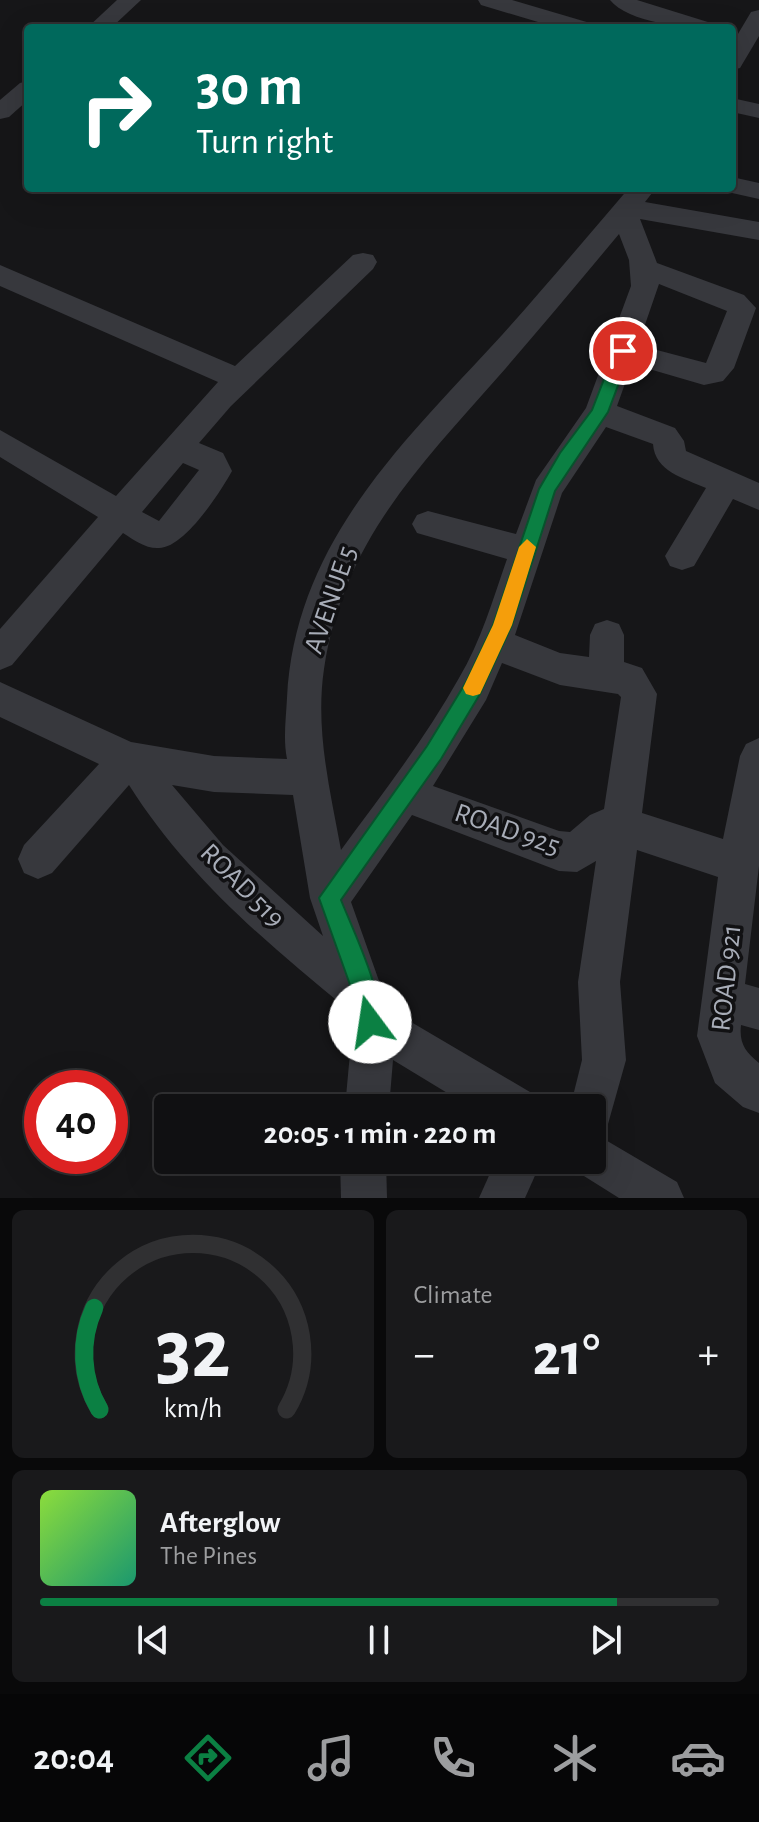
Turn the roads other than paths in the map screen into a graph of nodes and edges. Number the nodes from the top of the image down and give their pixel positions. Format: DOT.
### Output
graph roads {
  1 [pos="130,0"];
  2 [pos="489,0"];
  3 [pos="621,0"];
  4 [pos="759,17"];
  5 [pos="103,24"];
  6 [pos="569,24"];
  7 [pos="690,24"];
  8 [pos="739,38"];
  9 [pos="24,91"];
  10 [pos="736,106"];
  11 [pos="759,111"];
  12 [pos="0,112"];
  13 [pos="736,186"];
  14 [pos="759,191"];
  15 [pos="627,199"];
  16 [pos="759,231"];
  17 [pos="363,262"];
  18 [pos="645,269"];
  19 [pos="0,275"];
  20 [pos="623,351"];
  21 [pos="238,379"];
  22 [pos="600,412"];
  23 [pos="0,442"];
  24 [pos="177,447"];
  25 [pos="726,483"];
  26 [pos="759,497"];
  27 [pos="120,515"];
  28 [pos="428,524"];
  29 [pos="526,550"];
  30 [pos="682,556"];
  31 [pos="607,635"];
  32 [pos="495,642"];
  33 [pos="0,654"];
  34 [pos="606,675"];
  35 [pos="0,699"];
  36 [pos="759,756"];
  37 [pos="131,760"];
  38 [pos="308,778"];
  39 [pos="405,794"];
  40 [pos="622,826"];
  41 [pos="38,859"];
  42 [pos="740,864"];
  43 [pos="330,898"];
  44 [pos="741,1004"];
  45 [pos="368,1009"];
  46 [pos="759,1091"];
  47 [pos="368,1094"];
  48 [pos="493,1094"];
  49 [pos="596,1094"];
  50 [pos="606,1164"];
  51 [pos="363,1174"];
  52 [pos="513,1174"];
  53 [pos="364,1198"];
  54 [pos="502,1198"];
  55 [pos="661,1198"];
  1 -- 5 [label="street"];
  2 -- 6 [label="street"];
  3 -- 7 [label="street"];
  4 -- 8 [label="street"];
  9 -- 12 [label="street"];
  10 -- 11 [label="street"];
  13 -- 14 [label="street"];
  15 -- 16 [label="street"];
  15 -- 18 [label="street"];
  15 -- 38 [label="street, AVENUE 5"];
  17 -- 21 [label="street"];
  18 -- 20 [label="street"];
  18 -- 20 [label="street"];
  19 -- 21 [label="street"];
  20 -- 22 [label="street"];
  21 -- 24 [label="street"];
  22 -- 25 [label="street"];
  22 -- 29 [label="street"];
  23 -- 27 [label="street"];
  24 -- 27 [label="street"];
  24 -- 27 [label="street"];
  25 -- 26 [label="street"];
  25 -- 30 [label="street"];
  27 -- 33 [label="street"];
  28 -- 29 [label="street"];
  29 -- 32 [label="street"];
  31 -- 34 [label="street"];
  32 -- 34 [label="street"];
  32 -- 39 [label="street"];
  34 -- 40 [label="street"];
  35 -- 37 [label="street"];
  36 -- 42 [label="street, ROAD 921"];
  37 -- 38 [label="street"];
  37 -- 41 [label="street"];
  37 -- 45 [label="street, ROAD 519"];
  38 -- 43 [label="street, AVENUE 5"];
  39 -- 40 [label="street, ROAD 925"];
  39 -- 43 [label="street"];
  40 -- 42 [label="street"];
  40 -- 49 [label="street"];
  42 -- 44 [label="street, ROAD 921"];
  43 -- 45 [label="street, AVENUE 5"];
  44 -- 46 [label="street, ROAD 921"];
  45 -- 47 [label="street, AVENUE 5"];
  45 -- 48 [label="street, ROAD 519"];
  50 -- 55 [label="street"];
  51 -- 53 [label="street"];
  52 -- 54 [label="street"];
}
